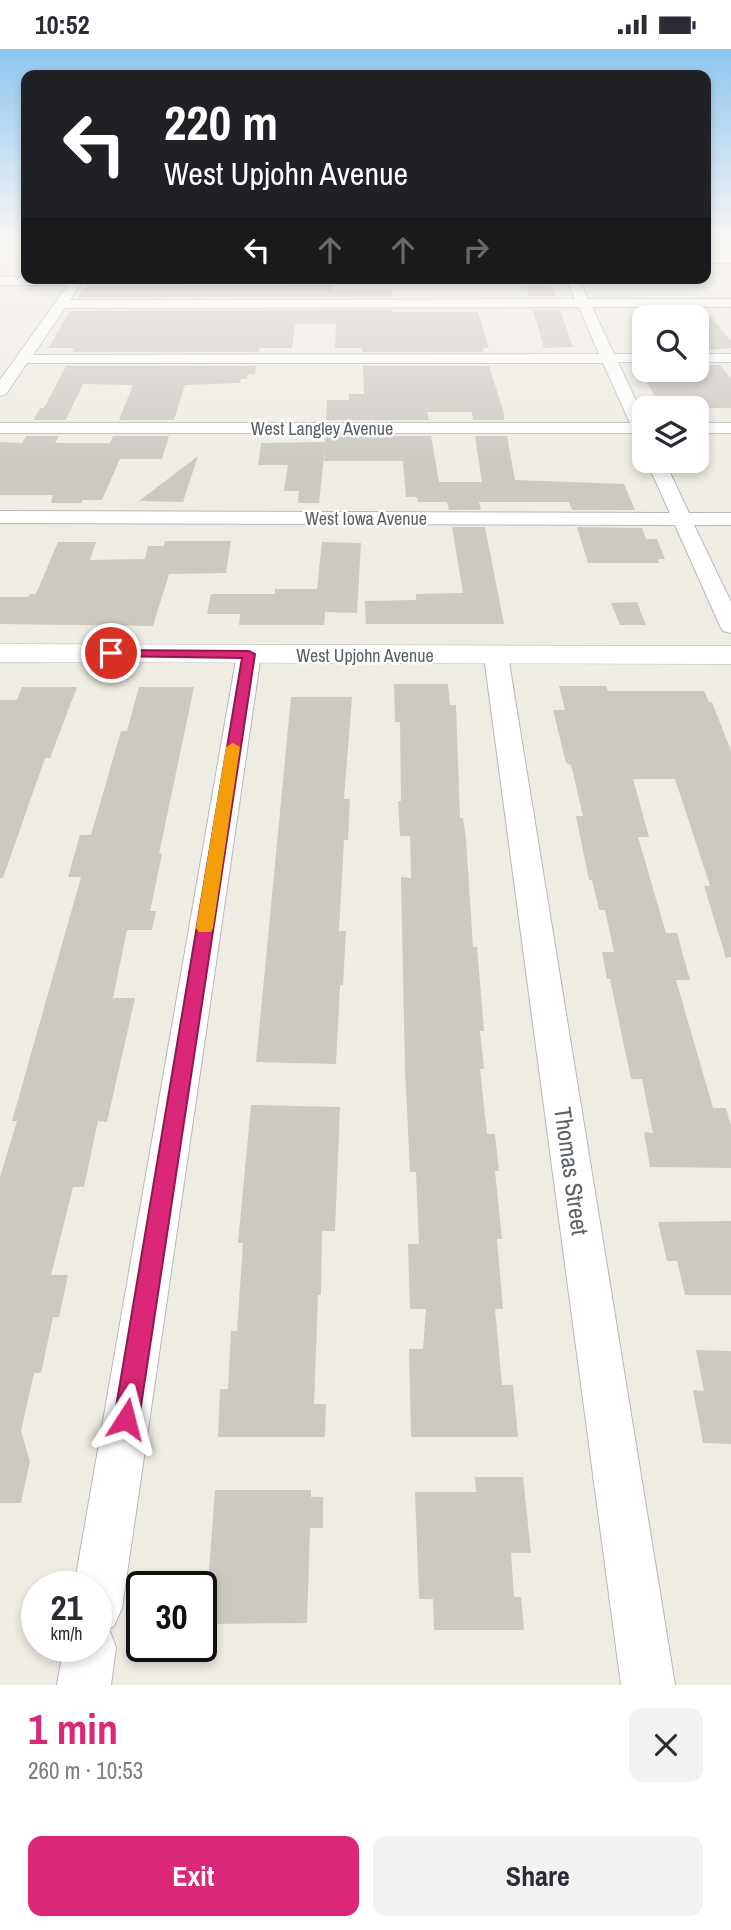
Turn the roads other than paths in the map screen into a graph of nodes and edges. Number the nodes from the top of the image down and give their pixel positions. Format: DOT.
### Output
graph roads {
  1 [pos="55,313"];
  2 [pos="589,313"];
  3 [pos="608,358"];
  4 [pos="632,358"];
  5 [pos="709,358"];
  6 [pos="731,358"];
  7 [pos="23,359"];
  8 [pos="0,391"];
  9 [pos="632,407"];
  10 [pos="0,428"];
  11 [pos="709,428"];
  12 [pos="731,428"];
  13 [pos="632,430"];
  14 [pos="661,473"];
  15 [pos="0,517"];
  16 [pos="683,519"];
  17 [pos="731,519"];
  18 [pos="731,626"];
  19 [pos="0,653"];
  20 [pos="249,654"];
  21 [pos="731,655"];
  22 [pos="496,656"];
  23 [pos="102,1571"];
  24 [pos="88,1662"];
  25 [pos="84,1685"];
  26 [pos="648,1685"];
  1 -- 7 [label="street"];
  2 -- 3 [label="street"];
  3 -- 4 [label="street"];
  3 -- 7 [label="street"];
  3 -- 9 [label="street"];
  5 -- 6 [label="street"];
  7 -- 8 [label="street"];
  10 -- 13 [label="street, West Langley Avenue"];
  11 -- 12 [label="street"];
  14 -- 16 [label="street"];
  15 -- 16 [label="street, West Iowa Avenue"];
  16 -- 17 [label="street, West Iowa Avenue"];
  16 -- 18 [label="street"];
  19 -- 20 [label="street, West Upjohn Avenue"];
  20 -- 22 [label="street, West Upjohn Avenue"];
  20 -- 23 [label="street"];
  21 -- 22 [label="street, West Upjohn Avenue"];
  22 -- 26 [label="street, Thomas Street"];
  24 -- 25 [label="street"];
}
